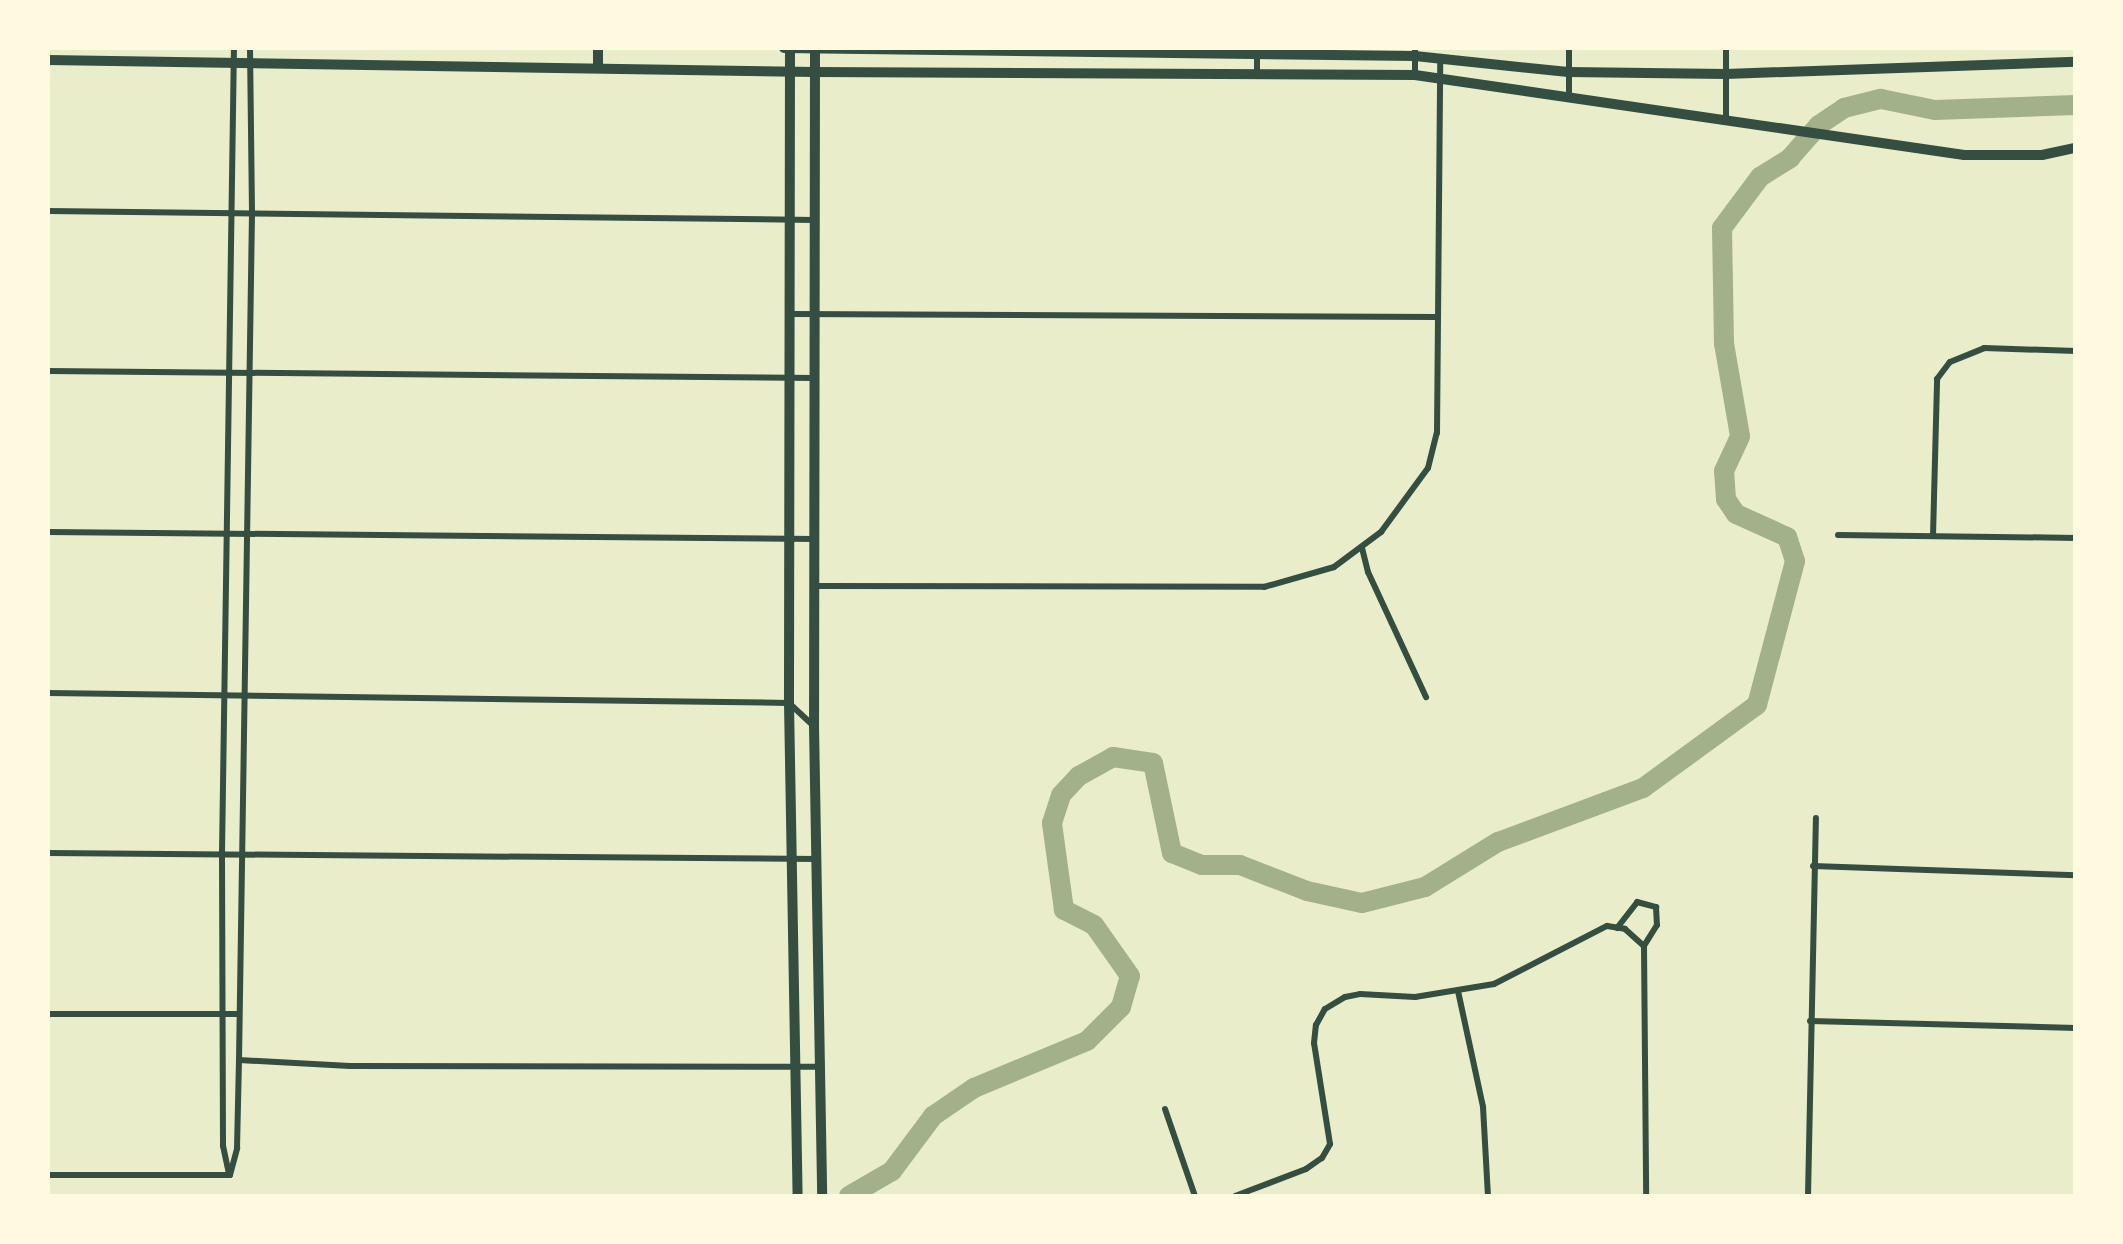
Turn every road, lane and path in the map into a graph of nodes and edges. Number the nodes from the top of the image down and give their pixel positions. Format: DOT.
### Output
graph roads {
  1 [pos="234,48"];
  2 [pos="250,48"];
  3 [pos="598,48"];
  4 [pos="788,48"];
  5 [pos="815,48"];
  6 [pos="1568,48"];
  7 [pos="1726,48"];
  8 [pos="1257,50"];
  9 [pos="1415,52"];
  10 [pos="1440,59"];
  11 [pos="48,60"];
  12 [pos="2076,62"];
  13 [pos="233,63"];
  14 [pos="251,63"];
  15 [pos="598,68"];
  16 [pos="790,71"];
  17 [pos="814,72"];
  18 [pos="1568,72"];
  19 [pos="1726,74"];
  20 [pos="1256,75"];
  21 [pos="1415,75"];
  22 [pos="1441,80"];
  23 [pos="1569,96"];
  24 [pos="1726,123"];
  25 [pos="2076,148"];
  26 [pos="48,211"];
  27 [pos="233,212"];
  28 [pos="252,212"];
  29 [pos="788,218"];
  30 [pos="813,220"];
  31 [pos="790,314"];
  32 [pos="814,314"];
  33 [pos="1436,317"];
  34 [pos="2076,351"];
  35 [pos="48,371"];
  36 [pos="231,374"];
  37 [pos="250,374"];
  38 [pos="788,376"];
  39 [pos="814,378"];
  40 [pos="48,532"];
  41 [pos="228,534"];
  42 [pos="246,534"];
  43 [pos="1838,535"];
  44 [pos="1933,536"];
  45 [pos="790,538"];
  46 [pos="2076,538"];
  47 [pos="814,539"];
  48 [pos="1362,548"];
  49 [pos="814,586"];
  50 [pos="48,694"];
  51 [pos="244,694"];
  52 [pos="224,695"];
  53 [pos="1426,696"];
  54 [pos="790,703"];
  55 [pos="814,726"];
  56 [pos="1816,818"];
  57 [pos="48,853"];
  58 [pos="222,853"];
  59 [pos="242,854"];
  60 [pos="816,859"];
  61 [pos="793,860"];
  62 [pos="1813,866"];
  63 [pos="2076,875"];
  64 [pos="1617,928"];
  65 [pos="1644,946"];
  66 [pos="1458,991"];
  67 [pos="48,1014"];
  68 [pos="238,1014"];
  69 [pos="222,1015"];
  70 [pos="1810,1021"];
  71 [pos="2076,1028"];
  72 [pos="240,1060"];
  73 [pos="820,1067"];
  74 [pos="798,1068"];
  75 [pos="1165,1109"];
  76 [pos="48,1175"];
  77 [pos="230,1175"];
  78 [pos="798,1196"];
  79 [pos="822,1196"];
  80 [pos="1195,1196"];
  81 [pos="1234,1196"];
  82 [pos="1488,1196"];
  83 [pos="1646,1196"];
  84 [pos="1808,1196"];
  1 -- 13 [label="street"];
  2 -- 14 [label="street"];
  3 -- 15 [label="main road"];
  4 -- 5 [label="main road"];
  4 -- 16 [label="main road"];
  5 -- 8 [label="main road"];
  5 -- 17 [label="main road"];
  6 -- 18 [label="street"];
  7 -- 19 [label="street"];
  8 -- 9 [label="main road"];
  8 -- 20 [label="street"];
  9 -- 10 [label="main road"];
  9 -- 21 [label="street"];
  10 -- 18 [label="main road"];
  10 -- 22 [label="street"];
  11 -- 13 [label="main road"];
  12 -- 19 [label="main road"];
  13 -- 14 [label="main road"];
  13 -- 27 [label="street"];
  14 -- 15 [label="main road"];
  14 -- 28 [label="street"];
  15 -- 16 [label="main road"];
  16 -- 17 [label="main road"];
  16 -- 29 [label="main road"];
  17 -- 20 [label="main road"];
  17 -- 30 [label="main road"];
  18 -- 19 [label="main road"];
  18 -- 23 [label="street"];
  19 -- 24 [label="street"];
  20 -- 21 [label="main road"];
  21 -- 22 [label="main road"];
  22 -- 23 [label="main road"];
  22 -- 33 [label="street"];
  23 -- 24 [label="main road"];
  24 -- 25 [label="main road"];
  26 -- 27 [label="street"];
  27 -- 28 [label="street"];
  27 -- 36 [label="street"];
  28 -- 29 [label="street"];
  28 -- 37 [label="street"];
  29 -- 30 [label="street"];
  29 -- 31 [label="main road"];
  30 -- 32 [label="main road"];
  31 -- 32 [label="street"];
  31 -- 38 [label="main road"];
  32 -- 33 [label="street"];
  32 -- 39 [label="main road"];
  33 -- 48 [label="street"];
  34 -- 44 [label="street"];
  35 -- 36 [label="street"];
  36 -- 37 [label="street"];
  36 -- 41 [label="street"];
  37 -- 38 [label="street"];
  37 -- 42 [label="street"];
  38 -- 39 [label="street"];
  38 -- 45 [label="main road"];
  39 -- 47 [label="main road"];
  40 -- 41 [label="street"];
  41 -- 42 [label="street"];
  41 -- 52 [label="street"];
  42 -- 45 [label="street"];
  42 -- 51 [label="street"];
  43 -- 44 [label="street"];
  44 -- 46 [label="street"];
  45 -- 47 [label="street"];
  45 -- 54 [label="main road"];
  47 -- 49 [label="main road"];
  48 -- 49 [label="street"];
  48 -- 53 [label="street"];
  49 -- 55 [label="main road"];
  50 -- 52 [label="street"];
  51 -- 52 [label="street"];
  51 -- 54 [label="street"];
  51 -- 59 [label="street"];
  52 -- 58 [label="street"];
  54 -- 55 [label="street"];
  54 -- 61 [label="main road"];
  55 -- 60 [label="main road"];
  56 -- 62 [label="street"];
  57 -- 58 [label="street"];
  58 -- 59 [label="street"];
  58 -- 69 [label="street"];
  59 -- 61 [label="street"];
  59 -- 68 [label="street"];
  60 -- 61 [label="street"];
  60 -- 73 [label="main road"];
  61 -- 74 [label="main road"];
  62 -- 63 [label="street"];
  62 -- 70 [label="street"];
  64 -- 65 [label="street"];
  64 -- 65 [label="street"];
  64 -- 66 [label="street"];
  65 -- 83 [label="street"];
  66 -- 81 [label="street"];
  66 -- 82 [label="street"];
  67 -- 69 [label="street"];
  68 -- 69 [label="street"];
  68 -- 72 [label="street"];
  69 -- 77 [label="street"];
  70 -- 71 [label="street"];
  70 -- 84 [label="street"];
  72 -- 74 [label="street"];
  72 -- 77 [label="street"];
  73 -- 74 [label="street"];
  73 -- 79 [label="main road"];
  74 -- 78 [label="main road"];
  75 -- 80 [label="street"];
  76 -- 77 [label="street"];
}
